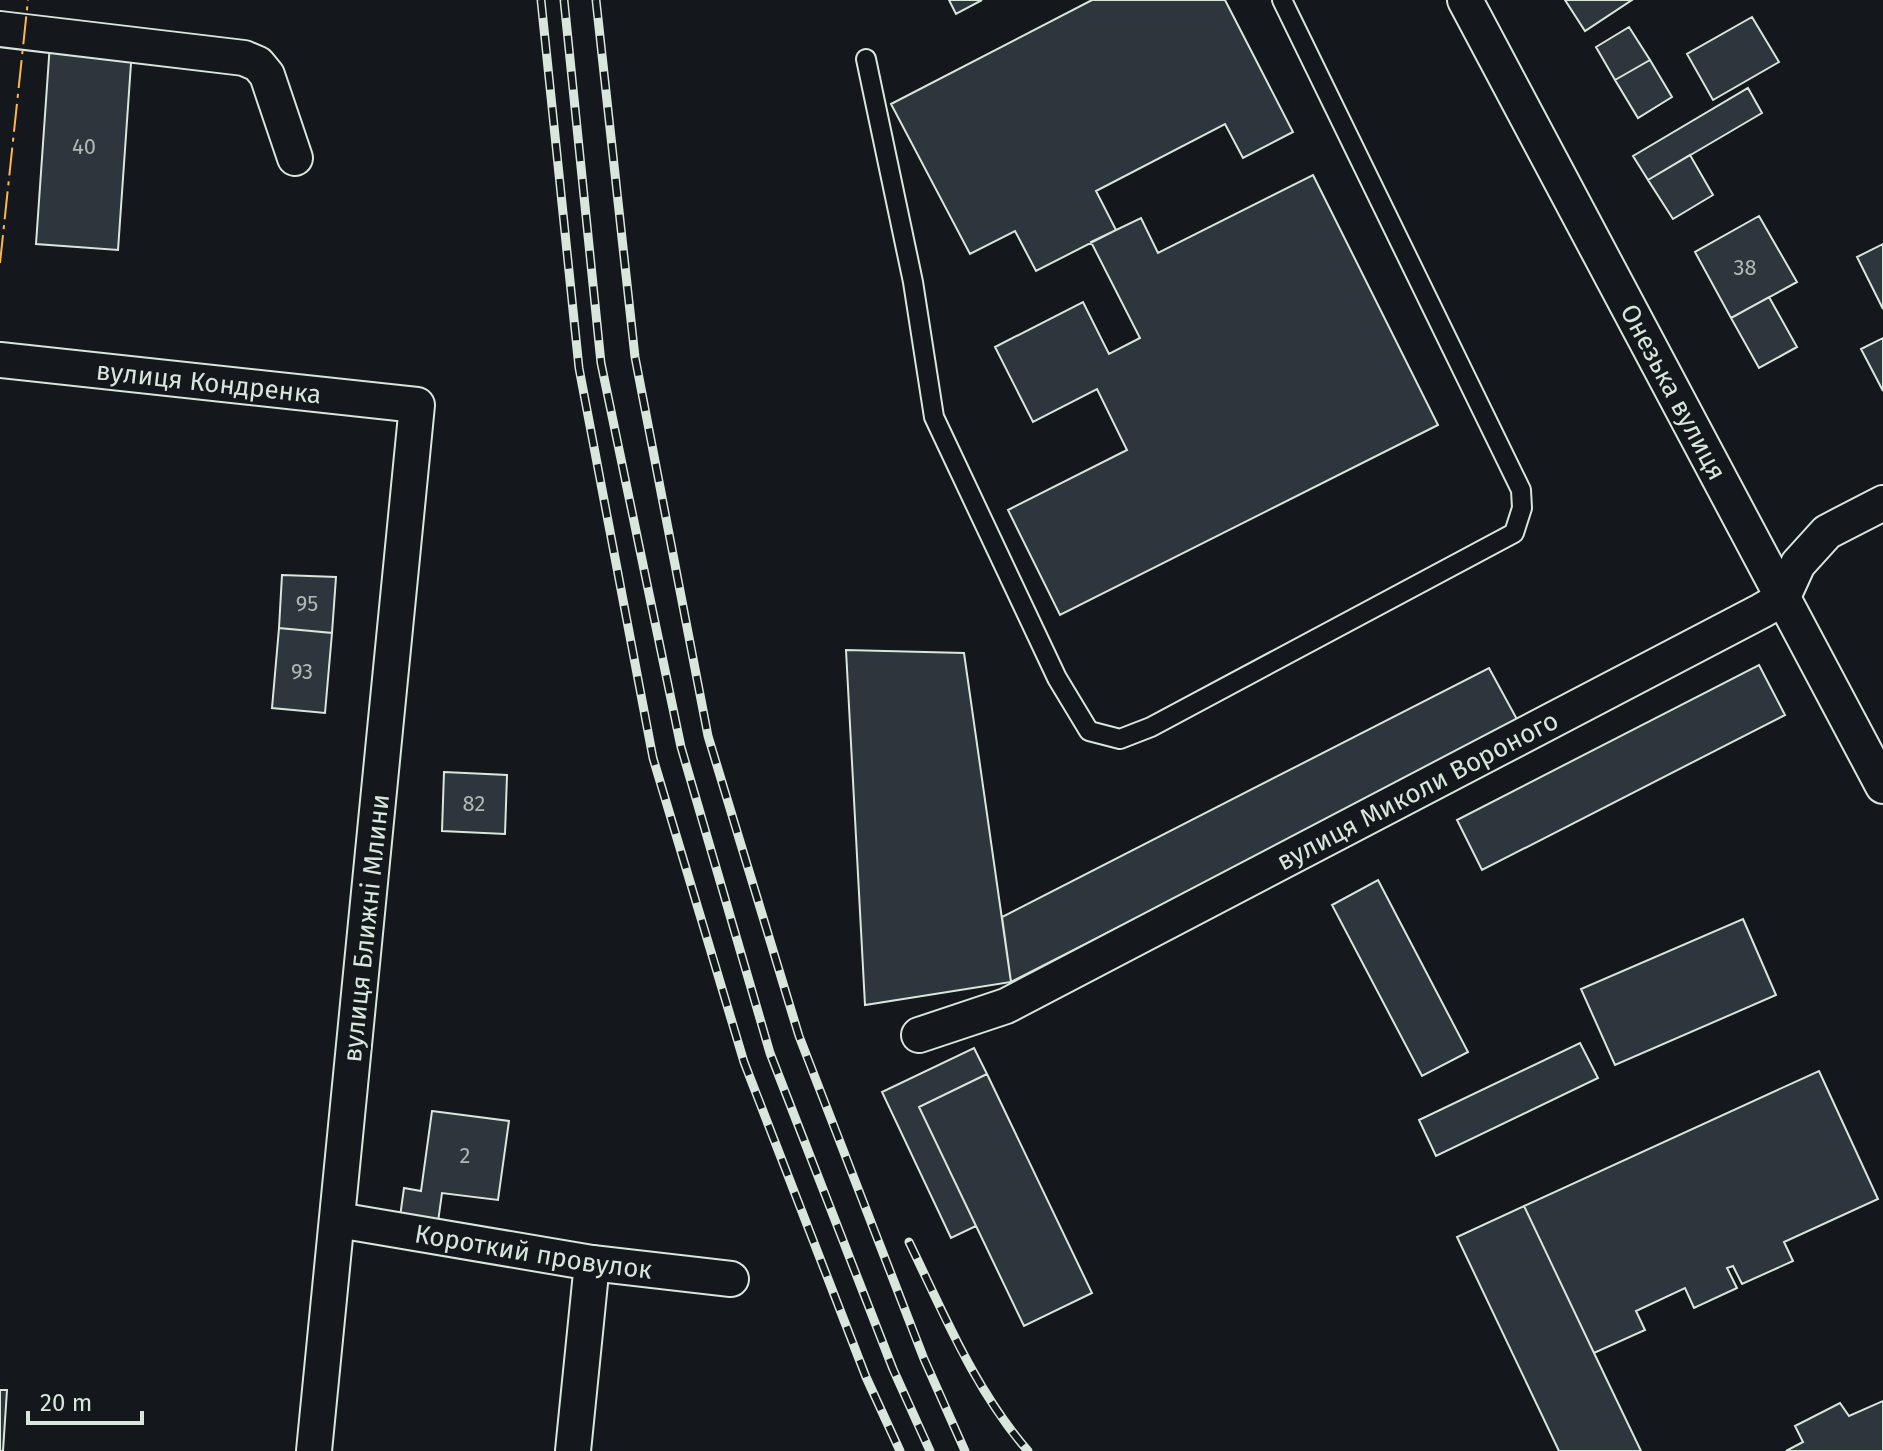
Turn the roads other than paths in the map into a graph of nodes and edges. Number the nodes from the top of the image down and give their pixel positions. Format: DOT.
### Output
graph roads {
  1 [pos="1282,0"];
  2 [pos="1465,0"];
  3 [pos="0,29"];
  4 [pos="866,59"];
  5 [pos="295,158"];
  6 [pos="0,360"];
  7 [pos="417,405"];
  8 [pos="1883,503"];
  9 [pos="1782,599"];
  10 [pos="1883,786"];
  11 [pos="919,1035"];
  12 [pos="338,1220"];
  13 [pos="592,1263"];
  14 [pos="731,1279"];
  15 [pos="314,1451"];
  16 [pos="573,1451"];
  1 -- 4 [label="lane"];
  2 -- 9 [label="street, Онезька вулиця"];
  3 -- 5 [label="street"];
  6 -- 7 [label="street, вулиця Кондренка"];
  7 -- 12 [label="street, вулиця Ближні Млини"];
  8 -- 9 [label="street"];
  9 -- 10 [label="street, Онезька вулиця"];
  9 -- 11 [label="street, вулиця Миколи Вороного"];
  12 -- 13 [label="street, Короткий провулок"];
  12 -- 15 [label="street, вулиця Ближні Млини"];
  13 -- 14 [label="street, Короткий провулок"];
  13 -- 16 [label="street"];
}
